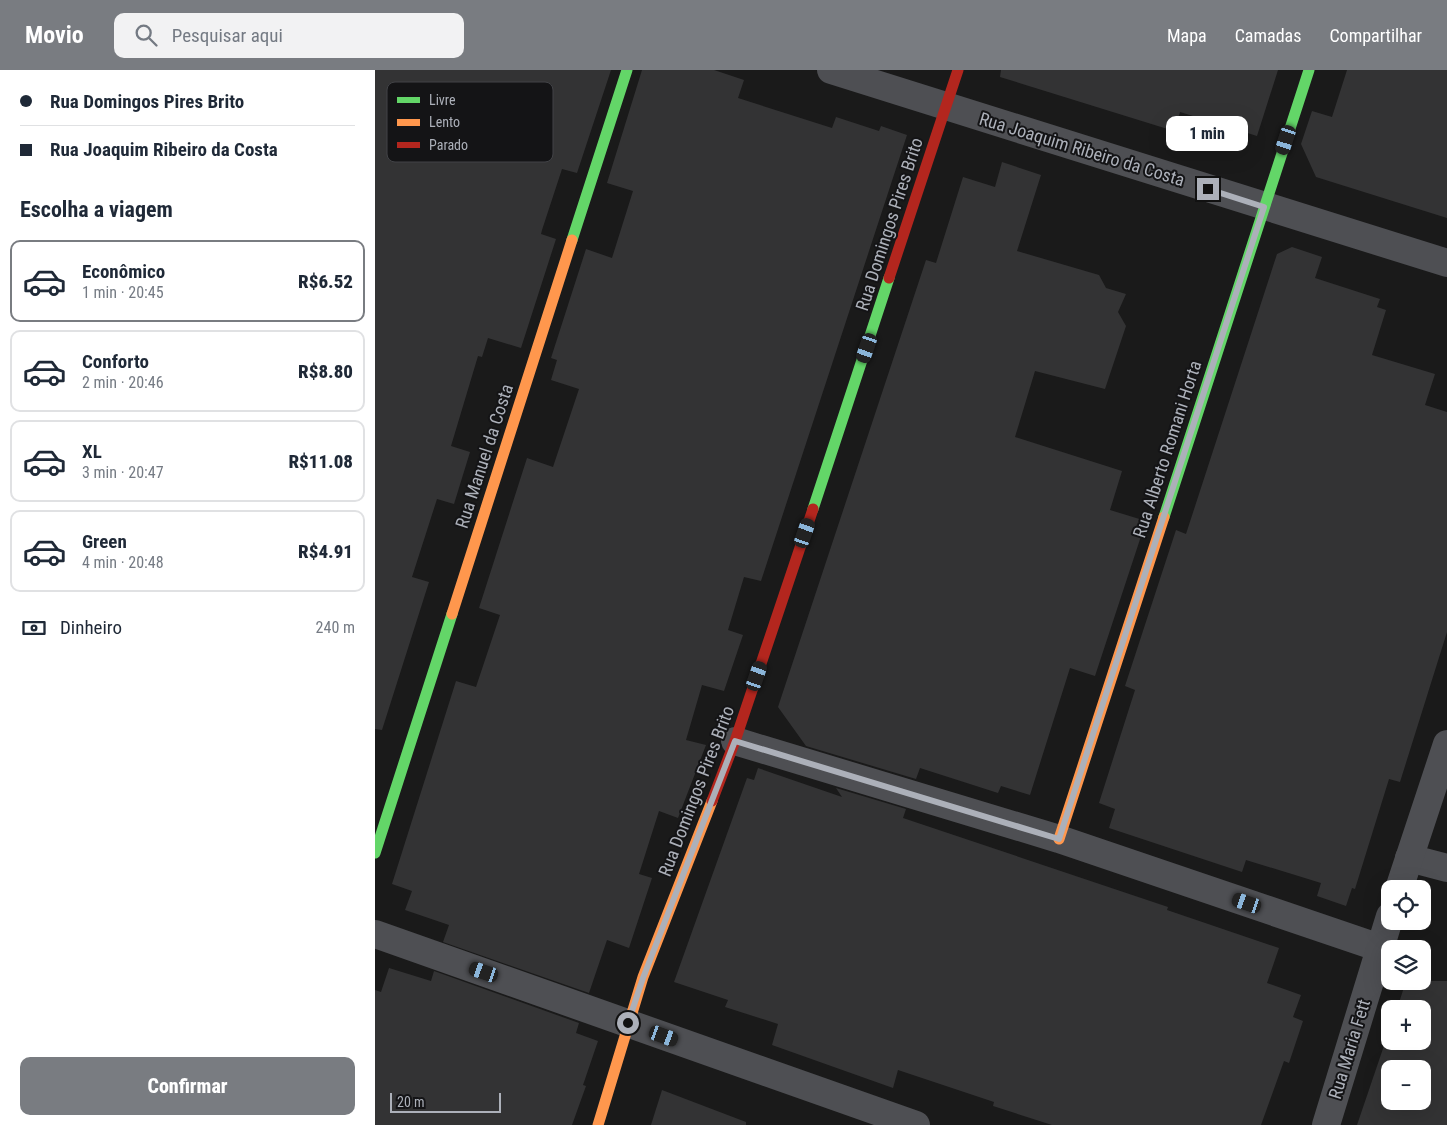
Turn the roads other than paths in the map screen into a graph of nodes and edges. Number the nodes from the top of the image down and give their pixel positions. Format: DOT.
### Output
graph roads {
  1 [pos="627,70"];
  2 [pos="831,70"];
  3 [pos="958,70"];
  4 [pos="1309,70"];
  5 [pos="947,107"];
  6 [pos="1264,207"];
  7 [pos="1447,263"];
  8 [pos="735,741"];
  9 [pos="1447,744"];
  10 [pos="1059,839"];
  11 [pos="375,853"];
  12 [pos="1409,858"];
  13 [pos="1447,868"];
  14 [pos="1402,880"];
  15 [pos="1386,930"];
  16 [pos="375,934"];
  17 [pos="1380,948"];
  18 [pos="628,1023"];
  19 [pos="902,1123"];
  20 [pos="598,1125"];
  21 [pos="1326,1125"];
  1 -- 11 [label="street, Rua Manuel da Costa"];
  2 -- 5 [label="street, Rua Joaquim Ribeiro da Costa"];
  3 -- 5 [label="street, Rua Domingos Pires Brito"];
  4 -- 6 [label="street, Rua Alberto Romani Horta"];
  5 -- 6 [label="street, Rua Joaquim Ribeiro da Costa"];
  5 -- 8 [label="street, Rua Domingos Pires Brito"];
  6 -- 7 [label="street, Rua Joaquim Ribeiro da Costa"];
  6 -- 10 [label="street, Rua Alberto Romani Horta"];
  8 -- 10 [label="street"];
  8 -- 18 [label="street, Rua Domingos Pires Brito"];
  9 -- 12 [label="street"];
  10 -- 17 [label="street"];
  12 -- 13 [label="street"];
  12 -- 14 [label="street"];
  15 -- 17 [label="street, Rua Maria Fett"];
  16 -- 18 [label="street"];
  17 -- 21 [label="street, Rua Maria Fett"];
  18 -- 19 [label="street"];
  18 -- 20 [label="street, Rua Domingos Pires Brito"];
}
